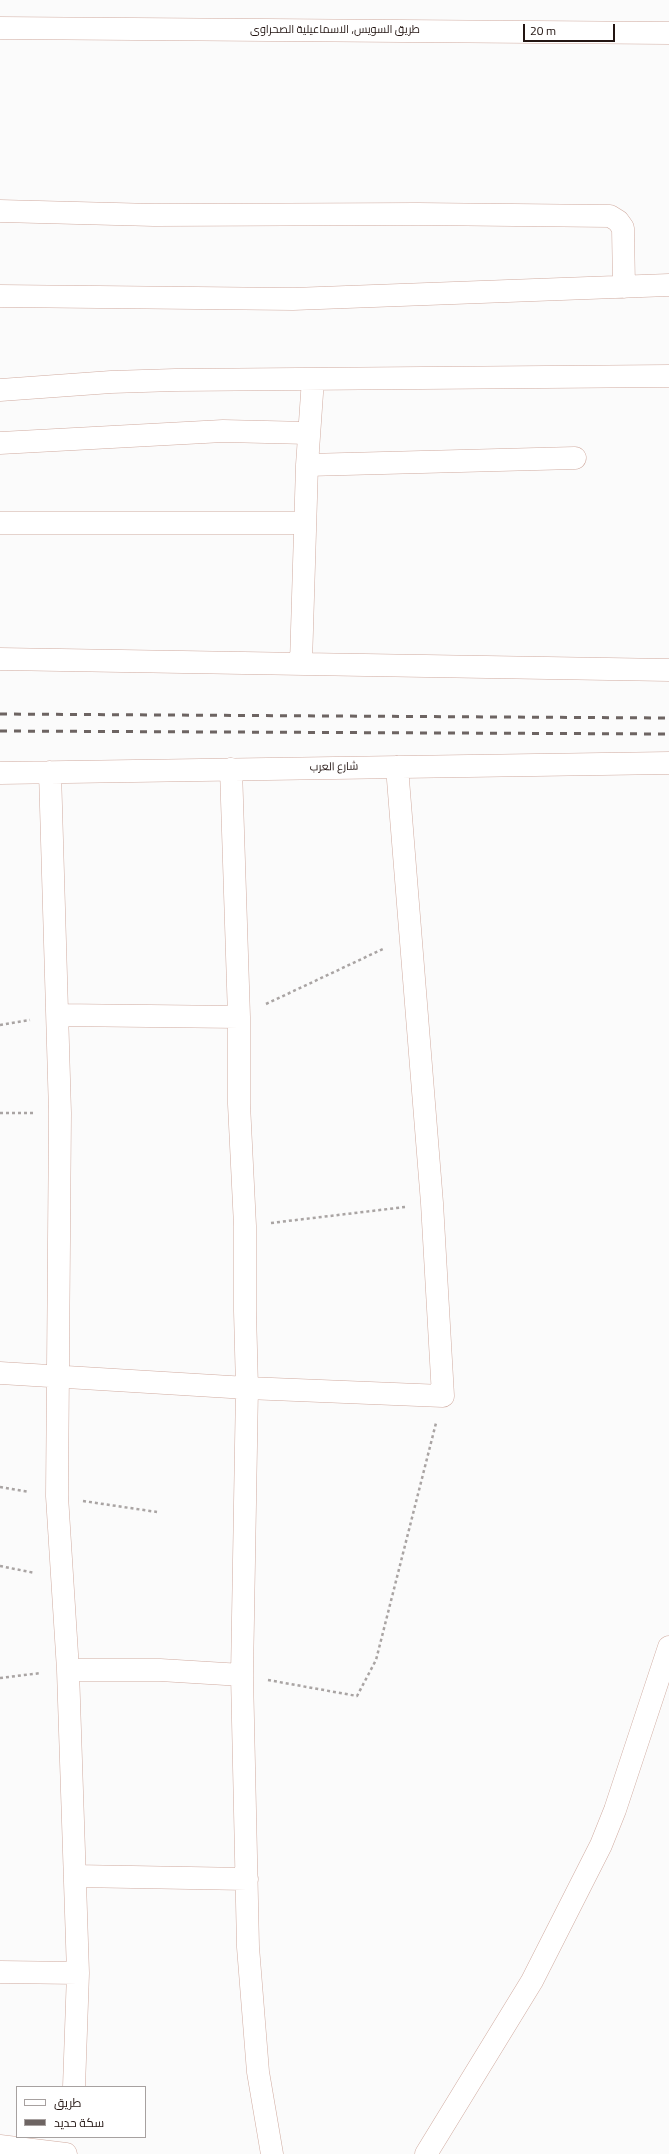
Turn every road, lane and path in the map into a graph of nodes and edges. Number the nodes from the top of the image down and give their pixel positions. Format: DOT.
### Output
graph roads {
  1 [pos="0,28"];
  2 [pos="669,33"];
  3 [pos="0,211"];
  4 [pos="669,286"];
  5 [pos="624,287"];
  6 [pos="0,296"];
  7 [pos="669,376"];
  8 [pos="313,379"];
  9 [pos="0,390"];
  10 [pos="309,433"];
  11 [pos="0,443"];
  12 [pos="575,458"];
  13 [pos="307,465"];
  14 [pos="0,523"];
  15 [pos="305,523"];
  16 [pos="0,659"];
  17 [pos="301,663"];
  18 [pos="669,670"];
  19 [pos="669,763"];
  20 [pos="397,767"];
  21 [pos="231,769"];
  22 [pos="50,772"];
  23 [pos="0,773"];
  24 [pos="410,936"];
  25 [pos="58,1015"];
  26 [pos="239,1017"];
  27 [pos="0,1113"];
  28 [pos="60,1113"];
  29 [pos="432,1204"];
  30 [pos="245,1226"];
  31 [pos="0,1373"];
  32 [pos="58,1376"];
  33 [pos="248,1388"];
  34 [pos="443,1396"];
  35 [pos="0,1566"];
  36 [pos="63,1579"];
  37 [pos="669,1647"];
  38 [pos="68,1670"];
  39 [pos="242,1675"];
  40 [pos="0,1678"];
  41 [pos="75,1876"];
  42 [pos="247,1879"];
  43 [pos="0,1972"];
  44 [pos="78,1973"];
  45 [pos="74,2086"];
  46 [pos="72,2138"];
  47 [pos="0,2146"];
  48 [pos="66,2154"];
  49 [pos="72,2154"];
  50 [pos="272,2154"];
  51 [pos="426,2154"];
  1 -- 2 [label="street, طريق السويس, الاسماعيلية الصحراوى"];
  3 -- 5 [label="street"];
  4 -- 5 [label="street"];
  5 -- 6 [label="street"];
  7 -- 8 [label="street"];
  8 -- 9 [label="street"];
  8 -- 10 [label="street"];
  10 -- 11 [label="street"];
  10 -- 13 [label="street"];
  12 -- 13 [label="street"];
  13 -- 15 [label="street"];
  14 -- 15 [label="street"];
  15 -- 17 [label="street"];
  16 -- 17 [label="street"];
  17 -- 18 [label="street"];
  19 -- 20 [label="street, شارع العرب"];
  20 -- 21 [label="street, شارع العرب"];
  20 -- 24 [label="street"];
  21 -- 22 [label="street, شارع العرب"];
  21 -- 26 [label="street"];
  22 -- 23 [label="street, شارع العرب"];
  22 -- 25 [label="street"];
  24 -- 26 [label="path"];
  24 -- 29 [label="street"];
  25 -- 26 [label="street"];
  25 -- 28 [label="street"];
  26 -- 30 [label="street"];
  27 -- 28 [label="path"];
  28 -- 32 [label="street"];
  29 -- 30 [label="path"];
  29 -- 34 [label="street"];
  30 -- 33 [label="street"];
  31 -- 32 [label="street"];
  32 -- 33 [label="street"];
  32 -- 36 [label="street"];
  33 -- 34 [label="street"];
  33 -- 39 [label="street"];
  34 -- 39 [label="path"];
  35 -- 36 [label="path"];
  36 -- 38 [label="street"];
  37 -- 51 [label="street"];
  38 -- 39 [label="street"];
  38 -- 40 [label="path"];
  38 -- 41 [label="street"];
  39 -- 42 [label="street"];
  41 -- 42 [label="street"];
  41 -- 44 [label="street"];
  42 -- 50 [label="street"];
  43 -- 44 [label="street"];
  44 -- 45 [label="street"];
  46 -- 49 [label="street"];
  47 -- 48 [label="street"];
}
